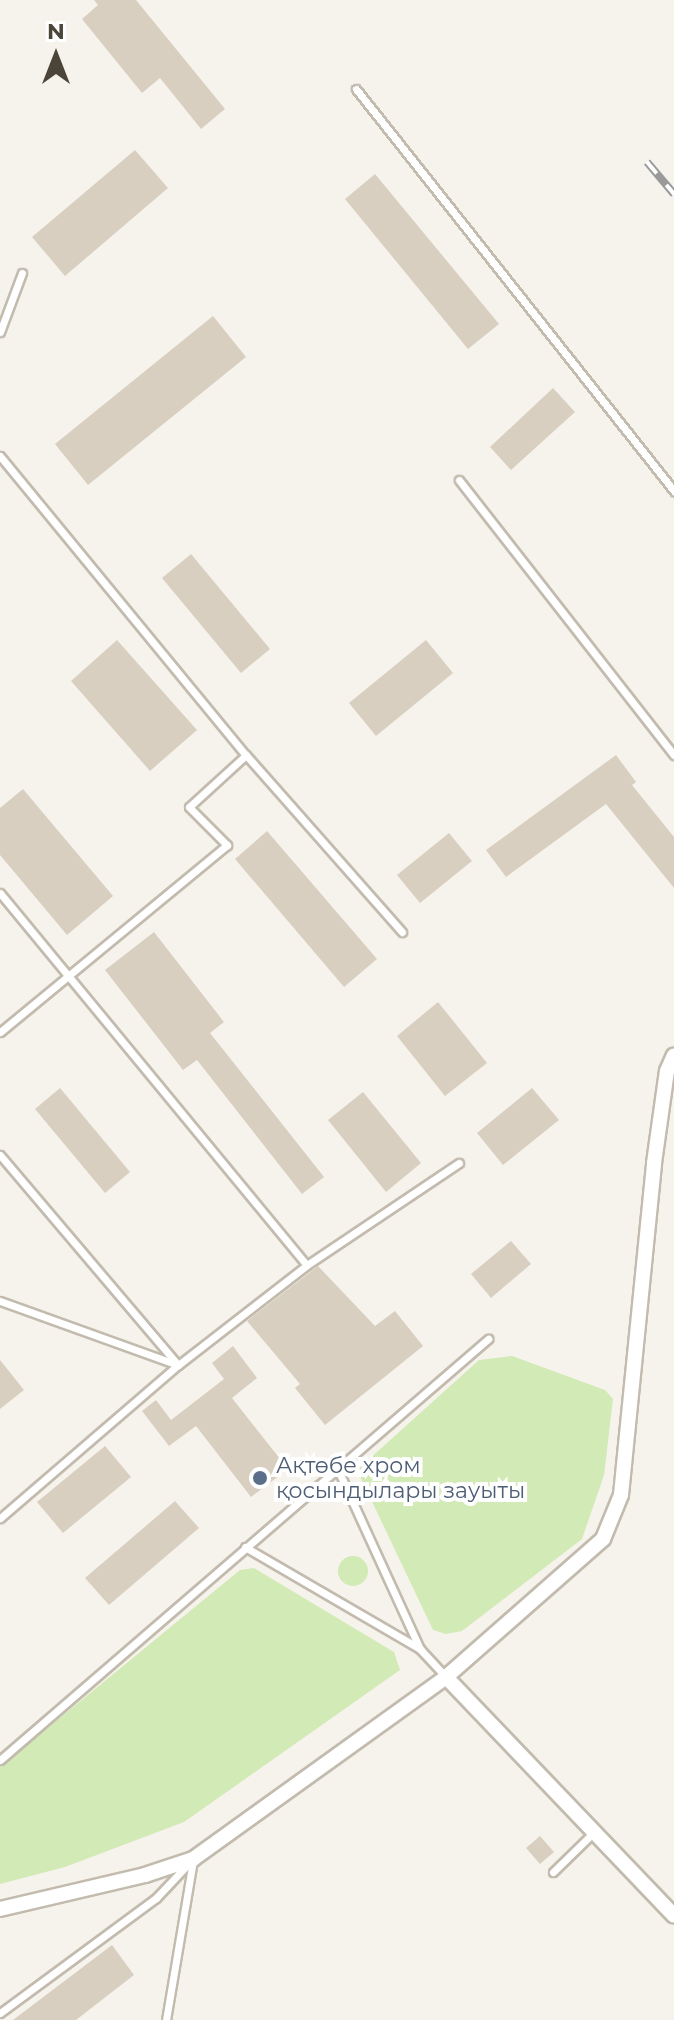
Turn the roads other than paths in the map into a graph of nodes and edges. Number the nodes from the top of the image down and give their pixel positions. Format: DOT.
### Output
graph roads {
  1 [pos="356,89"];
  2 [pos="22,273"];
  3 [pos="0,332"];
  4 [pos="0,456"];
  5 [pos="459,480"];
  6 [pos="674,491"];
  7 [pos="246,755"];
  8 [pos="674,755"];
  9 [pos="0,893"];
  10 [pos="402,932"];
  11 [pos="66,974"];
  12 [pos="0,1032"];
  13 [pos="674,1055"];
  14 [pos="0,1155"];
  15 [pos="459,1163"];
  16 [pos="307,1265"];
  17 [pos="0,1301"];
  18 [pos="488,1339"];
  19 [pos="178,1365"];
  20 [pos="337,1468"];
  21 [pos="0,1518"];
  22 [pos="245,1547"];
  23 [pos="420,1649"];
  24 [pos="446,1677"];
  25 [pos="0,1760"];
  26 [pos="594,1832"];
  27 [pos="193,1859"];
  28 [pos="553,1872"];
  29 [pos="0,1909"];
  30 [pos="674,1916"];
  31 [pos="0,2013"];
  32 [pos="166,2020"];
  1 -- 6 [label="lane"];
  2 -- 3 [label="lane"];
  4 -- 7 [label="lane"];
  5 -- 8 [label="lane"];
  7 -- 10 [label="lane"];
  7 -- 11 [label="lane"];
  9 -- 11 [label="lane"];
  11 -- 12 [label="lane"];
  11 -- 16 [label="lane"];
  13 -- 24 [label="street"];
  14 -- 19 [label="lane"];
  15 -- 16 [label="lane"];
  16 -- 19 [label="lane"];
  17 -- 19 [label="lane"];
  18 -- 20 [label="lane"];
  19 -- 21 [label="lane"];
  20 -- 22 [label="lane"];
  20 -- 23 [label="lane"];
  22 -- 23 [label="lane"];
  22 -- 25 [label="lane"];
  23 -- 24 [label="lane"];
  24 -- 26 [label="street"];
  24 -- 27 [label="street"];
  26 -- 28 [label="lane"];
  26 -- 30 [label="street"];
  27 -- 29 [label="street"];
  27 -- 31 [label="lane"];
  27 -- 32 [label="lane"];
}
